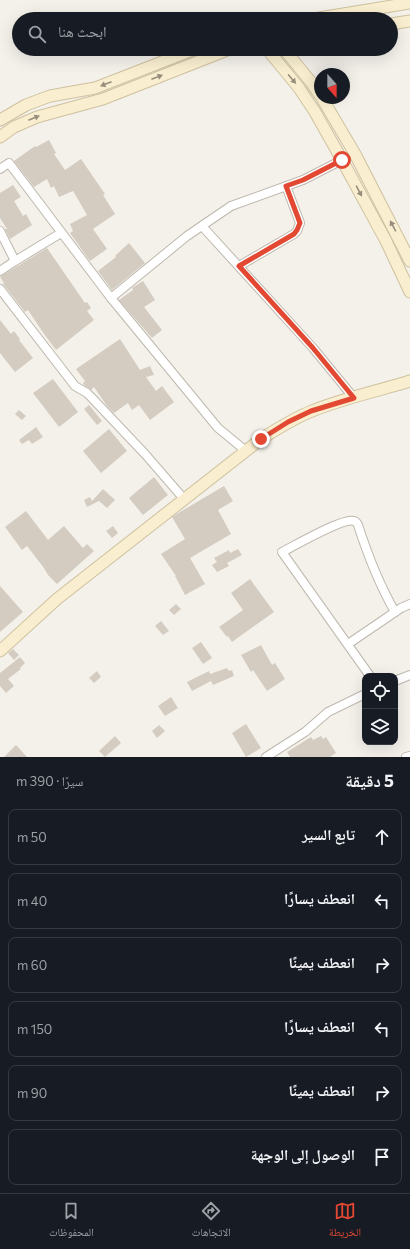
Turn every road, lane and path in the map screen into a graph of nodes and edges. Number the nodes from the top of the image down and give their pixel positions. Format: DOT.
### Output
graph roads {
  1 [pos="410,3"];
  2 [pos="355,12"];
  3 [pos="410,21"];
  4 [pos="398,23"];
  5 [pos="177,56"];
  6 [pos="212,56"];
  7 [pos="273,56"];
  8 [pos="290,56"];
  9 [pos="314,86"];
  10 [pos="325,104"];
  11 [pos="0,120"];
  12 [pos="0,137"];
  13 [pos="342,160"];
  14 [pos="0,169"];
  15 [pos="286,186"];
  16 [pos="202,226"];
  17 [pos="0,231"];
  18 [pos="61,233"];
  19 [pos="15,261"];
  20 [pos="410,261"];
  21 [pos="239,266"];
  22 [pos="0,271"];
  23 [pos="0,289"];
  24 [pos="410,292"];
  25 [pos="111,298"];
  26 [pos="410,381"];
  27 [pos="354,398"];
  28 [pos="246,451"];
  29 [pos="184,499"];
  30 [pos="410,604"];
  31 [pos="395,612"];
  32 [pos="348,644"];
  33 [pos="0,651"];
  34 [pos="368,673"];
  35 [pos="410,675"];
  36 [pos="398,680"];
  37 [pos="362,695"];
  38 [pos="410,756"];
  39 [pos="266,757"];
  40 [pos="406,757"];
  1 -- 2 [label="street"];
  3 -- 4 [label="street"];
  5 -- 11 [label="street, one-way"];
  12 -- 6 [label="street, one-way"];
  7 -- 13 [label="street, one-way"];
  8 -- 9 [label="street"];
  20 -- 10 [label="street, one-way"];
  13 -- 15 [label="street"];
  13 -- 24 [label="street, one-way"];
  14 -- 18 [label="street"];
  15 -- 16 [label="street"];
  15 -- 21 [label="street"];
  16 -- 21 [label="street"];
  16 -- 25 [label="street"];
  17 -- 19 [label="street"];
  18 -- 19 [label="street"];
  18 -- 25 [label="street"];
  19 -- 22 [label="street"];
  21 -- 27 [label="street"];
  23 -- 29 [label="street"];
  25 -- 28 [label="street"];
  26 -- 27 [label="street"];
  27 -- 28 [label="street"];
  28 -- 29 [label="street"];
  29 -- 33 [label="street"];
  30 -- 31 [label="street"];
  31 -- 32 [label="street"];
  31 -- 32 [label="street"];
  32 -- 34 [label="street"];
  35 -- 36 [label="street"];
  37 -- 39 [label="street"];
  38 -- 40 [label="street"];
}
